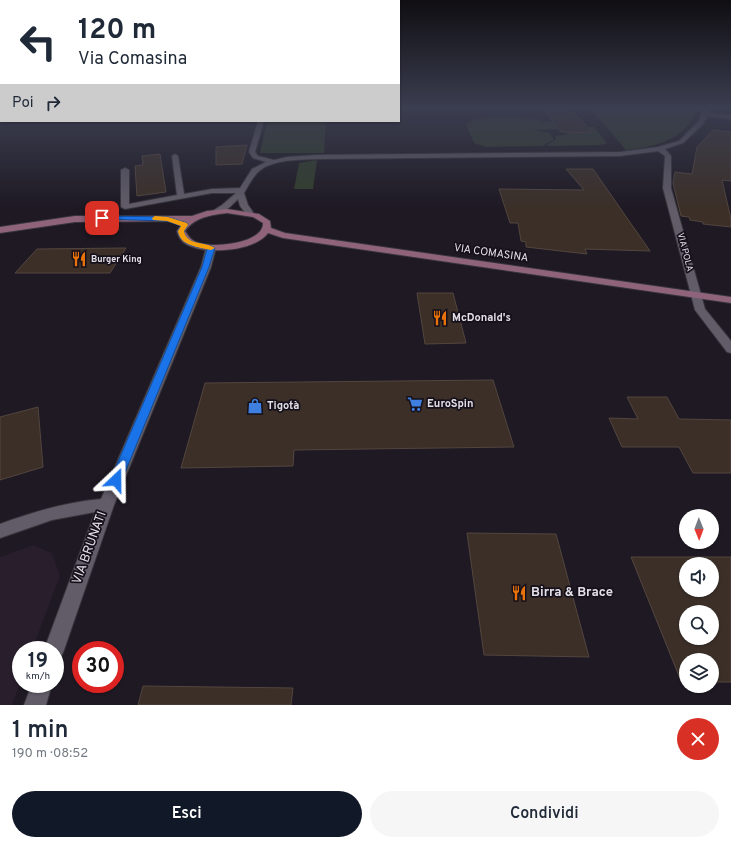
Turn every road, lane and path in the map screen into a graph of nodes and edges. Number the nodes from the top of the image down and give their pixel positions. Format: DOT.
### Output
graph roads {
  1 [pos="255,142"];
  2 [pos="681,142"];
  3 [pos="659,149"];
  4 [pos="175,156"];
  5 [pos="271,161"];
  6 [pos="125,170"];
  7 [pos="240,191"];
  8 [pos="180,197"];
  9 [pos="215,212"];
  10 [pos="249,212"];
  11 [pos="188,222"];
  12 [pos="266,229"];
  13 [pos="0,230"];
  14 [pos="283,235"];
  15 [pos="254,240"];
  16 [pos="211,248"];
  17 [pos="696,295"];
  18 [pos="731,300"];
  19 [pos="731,349"];
  20 [pos="106,505"];
  21 [pos="0,532"];
  22 [pos="57,641"];
  23 [pos="39,693"];
  24 [pos="35,705"];
  1 -- 5 [label="street"];
  2 -- 3 [label="street"];
  3 -- 5 [label="street"];
  3 -- 17 [label="street, VIA POLA"];
  4 -- 8 [label="street"];
  5 -- 7 [label="street"];
  6 -- 8 [label="street"];
  7 -- 8 [label="street"];
  7 -- 9 [label="street"];
  7 -- 10 [label="street"];
  9 -- 10 [label="main road"];
  9 -- 11 [label="main road"];
  10 -- 12 [label="main road"];
  11 -- 13 [label="main road"];
  11 -- 16 [label="main road, VIA COMASINA"];
  12 -- 14 [label="main road, VIA COMASINA"];
  12 -- 15 [label="main road, VIA COMASINA"];
  14 -- 15 [label="main road, VIA COMASINA"];
  14 -- 17 [label="main road, VIA COMASINA"];
  15 -- 16 [label="main road, VIA COMASINA"];
  16 -- 20 [label="street, VIA BRUNATI"];
  17 -- 18 [label="main road, VIA COMASINA"];
  17 -- 19 [label="street, VIA POLA"];
  20 -- 21 [label="street"];
  20 -- 22 [label="street, VIA BRUNATI"];
  23 -- 24 [label="street"];
}
